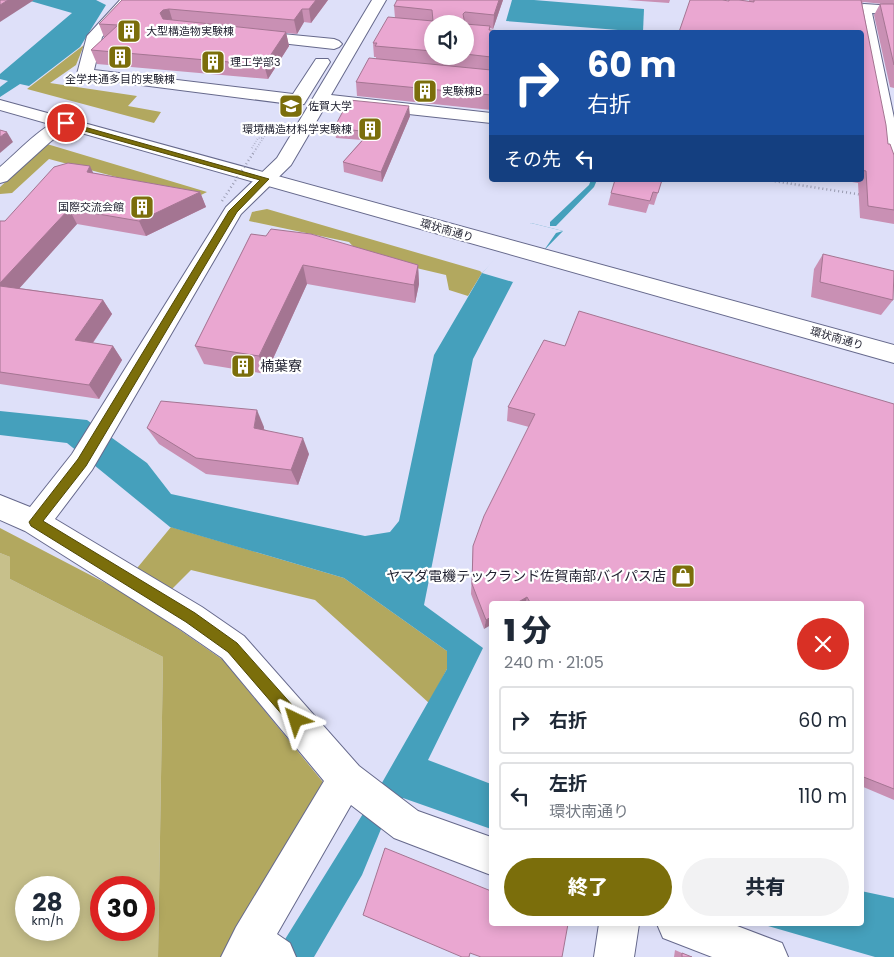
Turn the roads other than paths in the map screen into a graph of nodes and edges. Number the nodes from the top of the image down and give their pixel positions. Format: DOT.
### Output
graph roads {
  1 [pos="128,0"];
  2 [pos="363,0"];
  3 [pos="379,0"];
  4 [pos="894,10"];
  5 [pos="366,22"];
  6 [pos="385,24"];
  7 [pos="239,34"];
  8 [pos="334,44"];
  9 [pos="868,56"];
  10 [pos="342,63"];
  11 [pos="360,65"];
  12 [pos="320,99"];
  13 [pos="0,105"];
  14 [pos="489,118"];
  15 [pos="66,123"];
  16 [pos="894,162"];
  17 [pos="0,177"];
  18 [pos="265,179"];
  19 [pos="888,354"];
  20 [pos="0,507"];
  21 [pos="35,522"];
  22 [pos="346,779"];
  23 [pos="489,855"];
  24 [pos="619,926"];
  25 [pos="682,926"];
  26 [pos="256,952"];
  27 [pos="614,957"];
  28 [pos="768,957"];
  1 -- 8 [label="main road"];
  2 -- 8 [label="main road"];
  3 -- 5 [label="main road"];
  4 -- 9 [label="main road"];
  5 -- 6 [label="main road"];
  5 -- 10 [label="main road"];
  7 -- 8 [label="main road"];
  9 -- 16 [label="main road"];
  10 -- 11 [label="main road"];
  10 -- 12 [label="main road"];
  12 -- 14 [label="main road"];
  12 -- 18 [label="main road"];
  13 -- 15 [label="main road, 環状南通り"];
  15 -- 17 [label="main road"];
  15 -- 18 [label="main road, 環状南通り"];
  18 -- 19 [label="main road, 環状南通り"];
  18 -- 21 [label="main road"];
  20 -- 21 [label="main road"];
  21 -- 22 [label="main road"];
  22 -- 23 [label="main road"];
  22 -- 26 [label="main road"];
  24 -- 27 [label="main road"];
  25 -- 28 [label="main road"];
}
